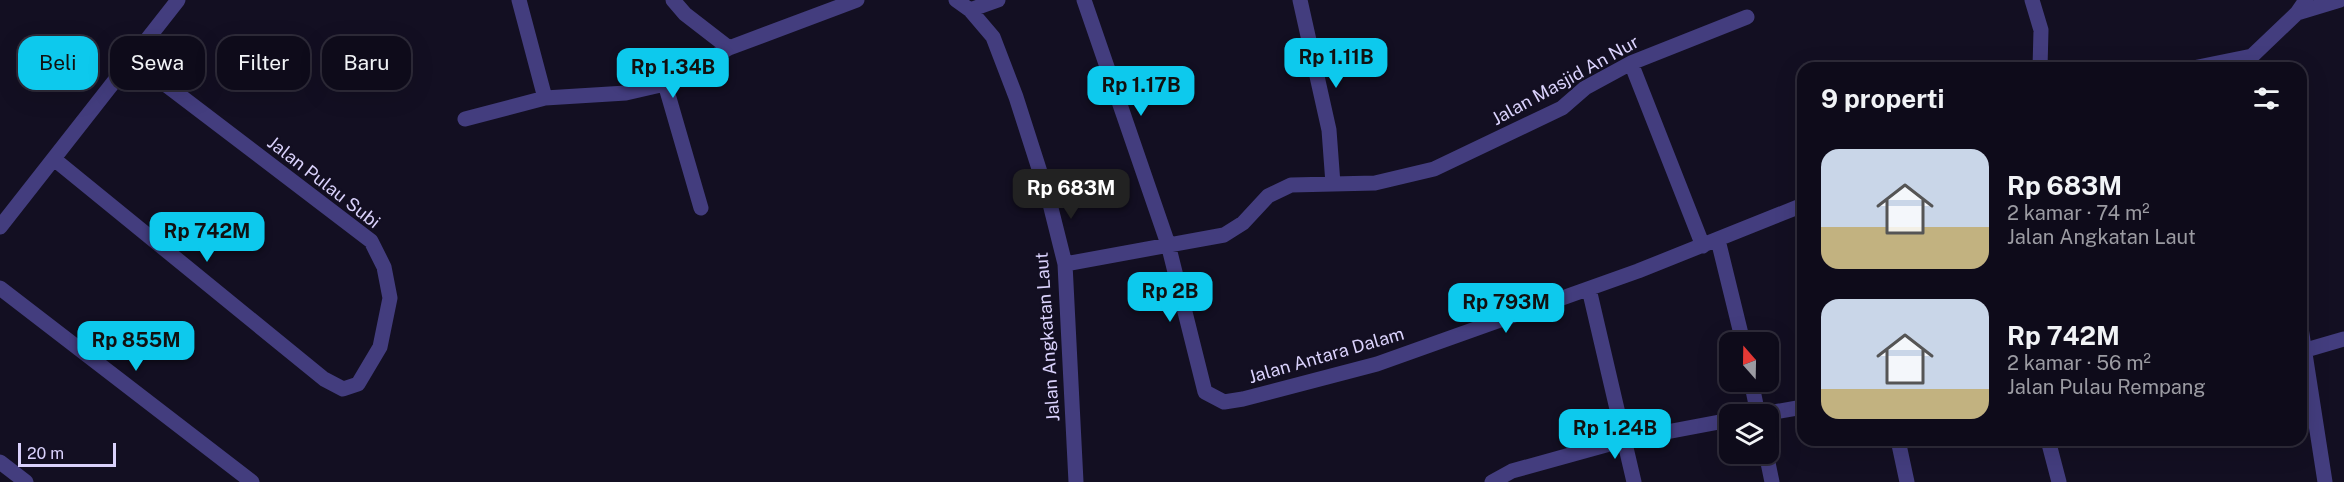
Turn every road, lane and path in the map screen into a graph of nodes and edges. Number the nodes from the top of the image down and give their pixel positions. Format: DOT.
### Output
graph roads {
  1 [pos="178,0"];
  2 [pos="519,0"];
  3 [pos="673,0"];
  4 [pos="857,0"];
  5 [pos="956,0"];
  6 [pos="995,0"];
  7 [pos="1084,0"];
  8 [pos="1300,0"];
  9 [pos="2032,0"];
  10 [pos="2340,0"];
  11 [pos="2301,6"];
  12 [pos="970,10"];
  13 [pos="1747,17"];
  14 [pos="150,36"];
  15 [pos="729,48"];
  16 [pos="2040,62"];
  17 [pos="2251,62"];
  18 [pos="1631,63"];
  19 [pos="665,84"];
  20 [pos="110,87"];
  21 [pos="173,90"];
  22 [pos="545,98"];
  23 [pos="465,119"];
  24 [pos="54,159"];
  25 [pos="1333,184"];
  26 [pos="1797,207"];
  27 [pos="701,208"];
  28 [pos="0,227"];
  29 [pos="1718,240"];
  30 [pos="1168,244"];
  31 [pos="1703,246"];
  32 [pos="1065,264"];
  33 [pos="0,288"];
  34 [pos="1589,288"];
  35 [pos="1741,332"];
  36 [pos="2344,339"];
  37 [pos="2307,350"];
  38 [pos="2307,357"];
  39 [pos="1797,408"];
  40 [pos="1779,411"];
  41 [pos="1719,422"];
  42 [pos="1624,440"];
  43 [pos="1899,446"];
  44 [pos="2050,446"];
  45 [pos="0,462"];
  46 [pos="1768,464"];
  47 [pos="26,482"];
  48 [pos="252,482"];
  49 [pos="1076,482"];
  50 [pos="1492,482"];
  51 [pos="1634,482"];
  52 [pos="1772,482"];
  53 [pos="1907,482"];
  54 [pos="2059,482"];
  55 [pos="2325,482"];
  1 -- 14 [label="street"];
  2 -- 22 [label="street"];
  3 -- 15 [label="street"];
  4 -- 15 [label="street"];
  5 -- 12 [label="street, Jalan Angkatan Laut"];
  6 -- 12 [label="street"];
  7 -- 30 [label="street, Jalan Antara Dalam"];
  8 -- 25 [label="street"];
  9 -- 16 [label="street"];
  10 -- 11 [label="street"];
  11 -- 17 [label="street"];
  12 -- 32 [label="street, Jalan Angkatan Laut"];
  13 -- 18 [label="street, Jalan Masjid An Nur"];
  15 -- 19 [label="street"];
  18 -- 25 [label="street, Jalan Masjid An Nur"];
  18 -- 31 [label="street"];
  19 -- 22 [label="street"];
  19 -- 27 [label="street"];
  20 -- 24 [label="street"];
  21 -- 24 [label="street, Jalan Pulau Subi"];
  22 -- 23 [label="street"];
  24 -- 28 [label="street"];
  25 -- 30 [label="street, Jalan Masjid An Nur"];
  26 -- 29 [label="street, Jalan Antara Dalam"];
  29 -- 31 [label="street, Jalan Antara Dalam"];
  29 -- 35 [label="street"];
  30 -- 32 [label="street, Jalan Masjid An Nur"];
  30 -- 34 [label="street, Jalan Antara Dalam"];
  31 -- 34 [label="street, Jalan Antara Dalam"];
  32 -- 49 [label="street, Jalan Angkatan Laut"];
  33 -- 48 [label="street"];
  34 -- 42 [label="street"];
  36 -- 37 [label="street"];
  38 -- 55 [label="street"];
  39 -- 40 [label="street"];
  41 -- 42 [label="street"];
  42 -- 50 [label="street"];
  42 -- 51 [label="street"];
  43 -- 53 [label="street"];
  44 -- 54 [label="street"];
  45 -- 47 [label="street"];
  46 -- 52 [label="street"];
}
